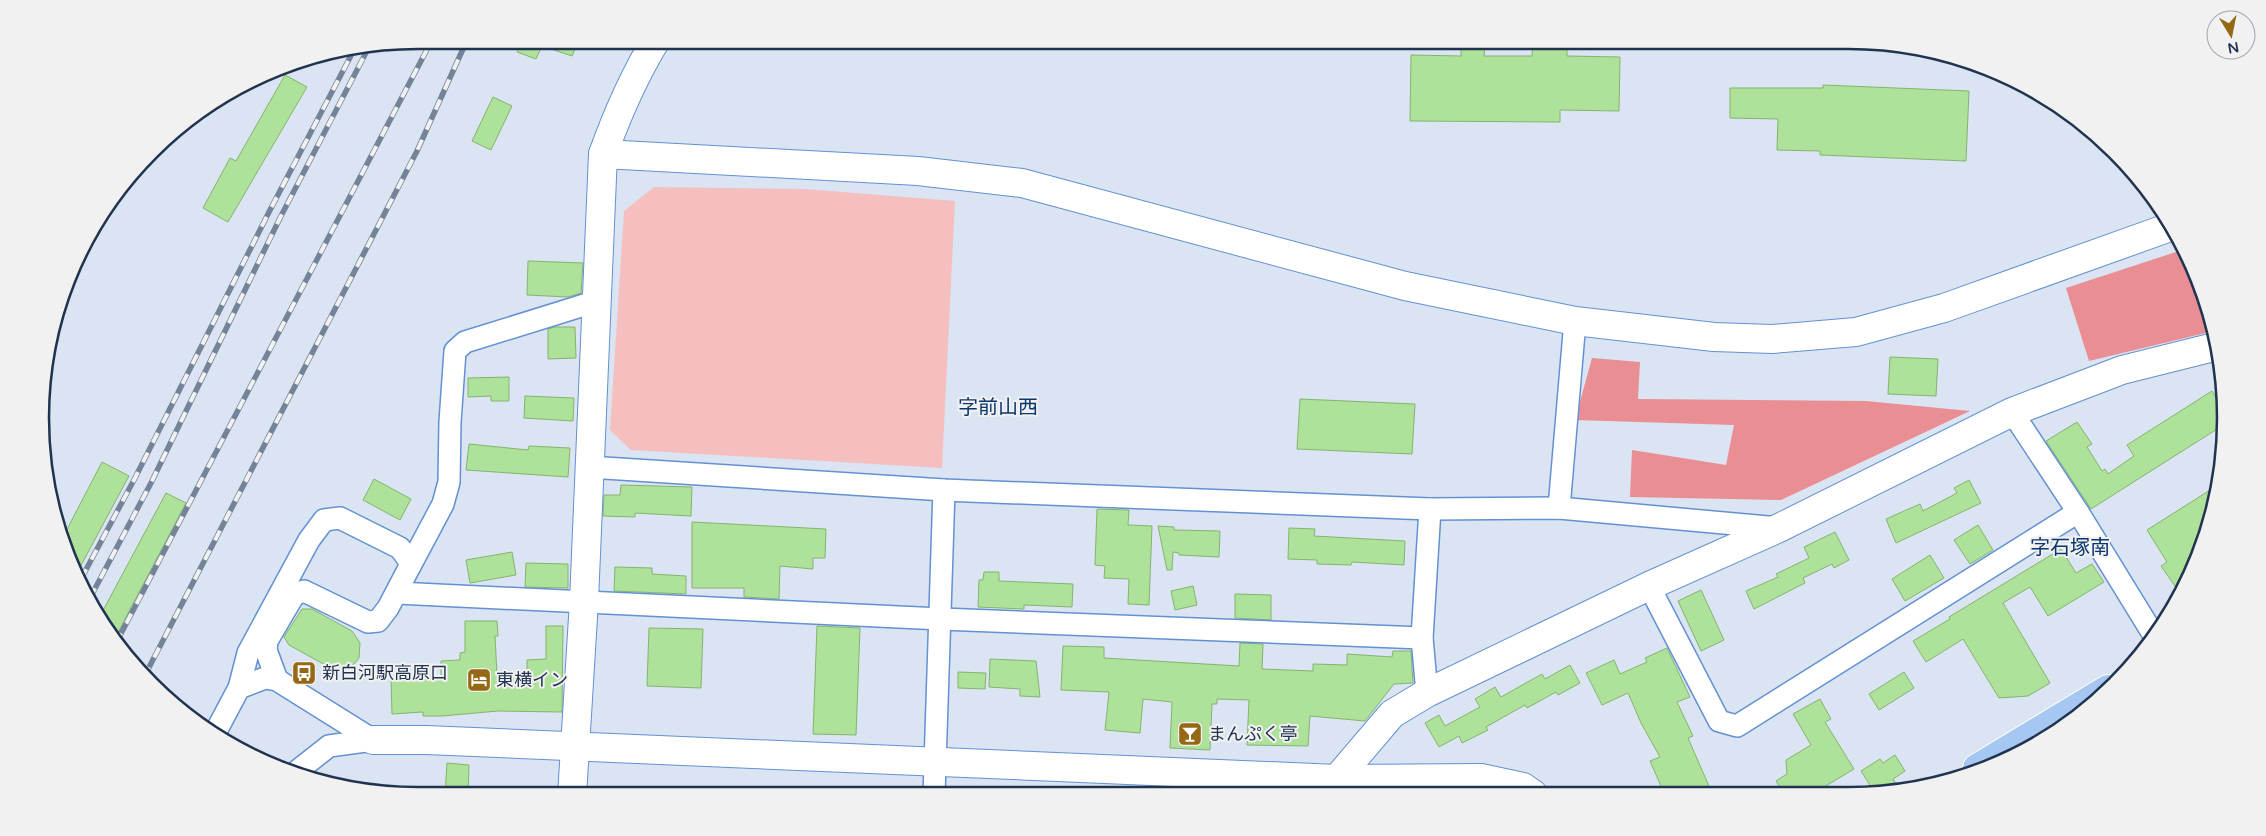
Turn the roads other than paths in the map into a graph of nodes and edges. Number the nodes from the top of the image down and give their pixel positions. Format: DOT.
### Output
graph roads {
  1 [pos="650,49"];
  2 [pos="603,154"];
  3 [pos="2165,229"];
  4 [pos="596,301"];
  5 [pos="1575,322"];
  6 [pos="2210,348"];
  7 [pos="2012,412"];
  8 [pos="589,466"];
  9 [pos="944,490"];
  10 [pos="1559,508"];
  11 [pos="1430,509"];
  12 [pos="2078,512"];
  13 [pos="1779,528"];
  14 [pos="410,566"];
  15 [pos="1649,586"];
  16 [pos="397,593"];
  17 [pos="584,601"];
  18 [pos="940,619"];
  19 [pos="2150,630"];
  20 [pos="1422,638"];
  21 [pos="277,680"];
  22 [pos="239,688"];
  23 [pos="1427,693"];
  24 [pos="2073,711"];
  25 [pos="218,728"];
  26 [pos="373,740"];
  27 [pos="2017,746"];
  28 [pos="576,747"];
  29 [pos="935,761"];
  30 [pos="300,768"];
  31 [pos="1331,786"];
  32 [pos="1481,786"];
  33 [pos="573,787"];
  34 [pos="934,787"];
  35 [pos="1524,787"];
  1 -- 2 [label="street"];
  2 -- 4 [label="street"];
  2 -- 5 [label="street"];
  3 -- 5 [label="street"];
  4 -- 8 [label="street"];
  4 -- 14 [label="street"];
  5 -- 10 [label="street"];
  6 -- 7 [label="street"];
  7 -- 12 [label="street"];
  7 -- 13 [label="street"];
  8 -- 9 [label="street"];
  8 -- 17 [label="street"];
  9 -- 11 [label="street"];
  9 -- 18 [label="street"];
  10 -- 11 [label="street"];
  10 -- 13 [label="street"];
  11 -- 20 [label="street"];
  12 -- 15 [label="street"];
  12 -- 19 [label="street"];
  13 -- 15 [label="street"];
  14 -- 16 [label="street"];
  14 -- 22 [label="street"];
  15 -- 23 [label="street"];
  16 -- 17 [label="street"];
  16 -- 21 [label="street"];
  17 -- 18 [label="street"];
  17 -- 28 [label="street"];
  18 -- 20 [label="street"];
  18 -- 29 [label="street"];
  20 -- 23 [label="street"];
  21 -- 22 [label="street"];
  21 -- 26 [label="street"];
  22 -- 25 [label="street"];
  23 -- 31 [label="street"];
  24 -- 27 [label="highway"];
  26 -- 28 [label="street"];
  26 -- 30 [label="street"];
  28 -- 29 [label="street"];
  28 -- 33 [label="street"];
  29 -- 31 [label="street"];
  29 -- 34 [label="street"];
  31 -- 32 [label="street"];
  32 -- 35 [label="street"];
}
